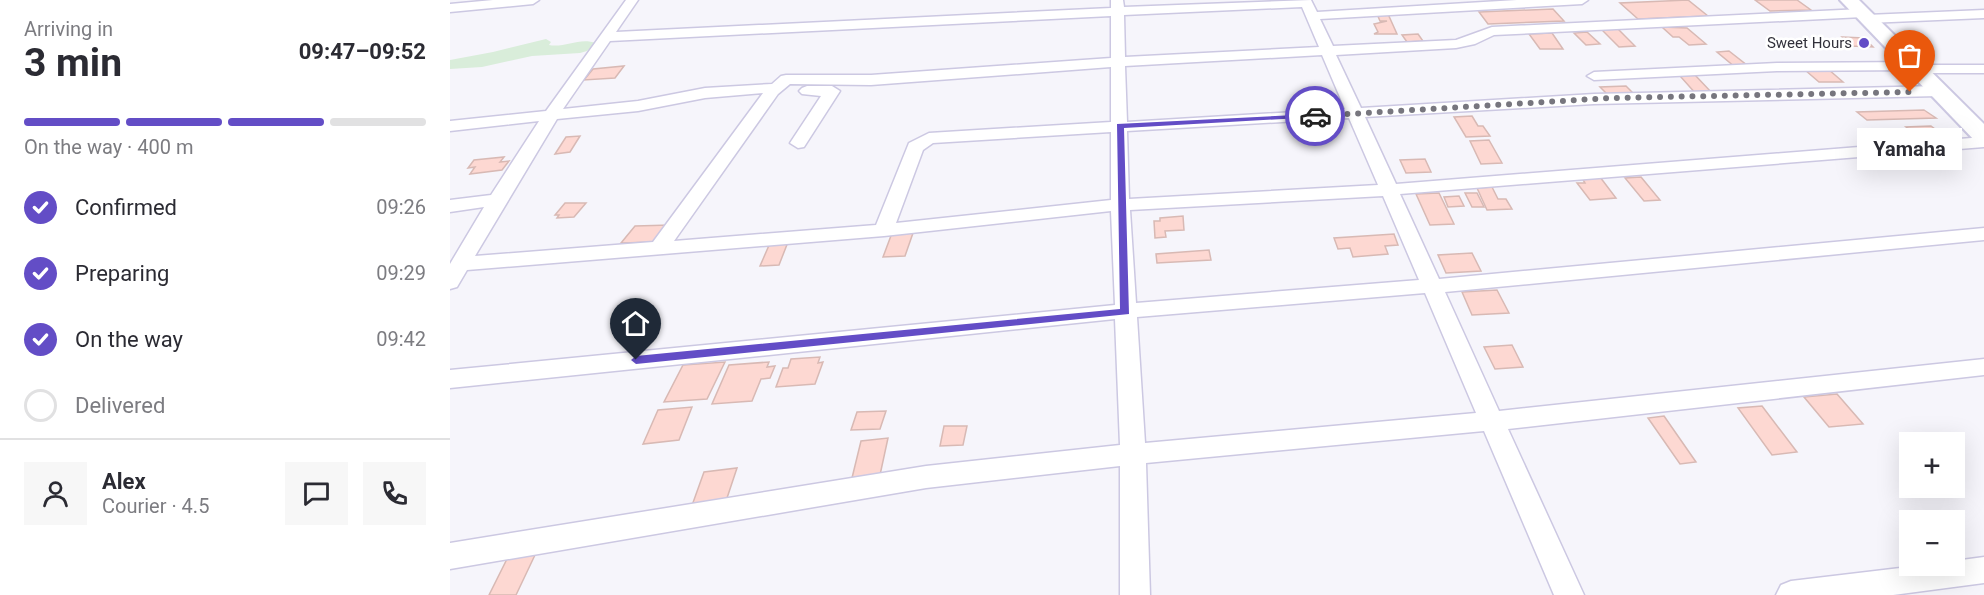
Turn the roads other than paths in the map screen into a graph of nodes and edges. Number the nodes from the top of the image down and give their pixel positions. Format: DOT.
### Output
graph roads {
  1 [pos="533,0"];
  2 [pos="633,0"];
  3 [pos="1582,0"];
  4 [pos="1118,6"];
  5 [pos="1308,6"];
  6 [pos="450,8"];
  7 [pos="1860,11"];
  8 [pos="1984,14"];
  9 [pos="607,36"];
  10 [pos="1328,51"];
  11 [pos="1118,62"];
  12 [pos="1908,63"];
  13 [pos="1984,69"];
  14 [pos="1594,76"];
  15 [pos="774,90"];
  16 [pos="1933,91"];
  17 [pos="552,114"];
  18 [pos="1355,114"];
  19 [pos="450,126"];
  20 [pos="1120,126"];
  21 [pos="1974,141"];
  22 [pos="798,143"];
  23 [pos="1389,190"];
  24 [pos="498,200"];
  25 [pos="1120,205"];
  26 [pos="450,206"];
  27 [pos="884,230"];
  28 [pos="1984,234"];
  29 [pos="659,248"];
  30 [pos="460,264"];
  31 [pos="450,282"];
  32 [pos="1432,286"];
  33 [pos="1125,311"];
  34 [pos="1984,367"];
  35 [pos="450,379"];
  36 [pos="1492,421"];
  37 [pos="1133,454"];
  38 [pos="450,556"];
  39 [pos="1984,570"];
  40 [pos="1135,595"];
  41 [pos="1569,595"];
  42 [pos="1791,595"];
  1 -- 6 [label="street"];
  2 -- 9 [label="street"];
  3 -- 5 [label="street"];
  4 -- 5 [label="street"];
  4 -- 9 [label="street"];
  4 -- 11 [label="street"];
  5 -- 10 [label="street"];
  7 -- 8 [label="street"];
  7 -- 10 [label="street"];
  7 -- 12 [label="main road"];
  9 -- 17 [label="street"];
  10 -- 11 [label="street"];
  10 -- 18 [label="street"];
  11 -- 15 [label="street"];
  11 -- 20 [label="street"];
  12 -- 13 [label="street"];
  12 -- 14 [label="street"];
  12 -- 16 [label="main road"];
  15 -- 17 [label="street"];
  15 -- 22 [label="street"];
  15 -- 29 [label="street"];
  16 -- 18 [label="street"];
  16 -- 21 [label="main road"];
  17 -- 19 [label="street"];
  17 -- 24 [label="street"];
  18 -- 20 [label="street"];
  18 -- 23 [label="street"];
  20 -- 25 [label="street"];
  20 -- 27 [label="street"];
  21 -- 23 [label="street"];
  23 -- 25 [label="street"];
  23 -- 32 [label="street"];
  24 -- 26 [label="street"];
  24 -- 30 [label="street"];
  25 -- 27 [label="street"];
  25 -- 33 [label="street"];
  27 -- 29 [label="street"];
  28 -- 32 [label="street"];
  29 -- 30 [label="street"];
  30 -- 31 [label="street"];
  32 -- 33 [label="street"];
  32 -- 36 [label="street"];
  33 -- 35 [label="street"];
  33 -- 37 [label="street"];
  34 -- 36 [label="street"];
  36 -- 37 [label="street"];
  36 -- 41 [label="street"];
  37 -- 38 [label="street"];
  37 -- 40 [label="street"];
  39 -- 42 [label="street"];
}
